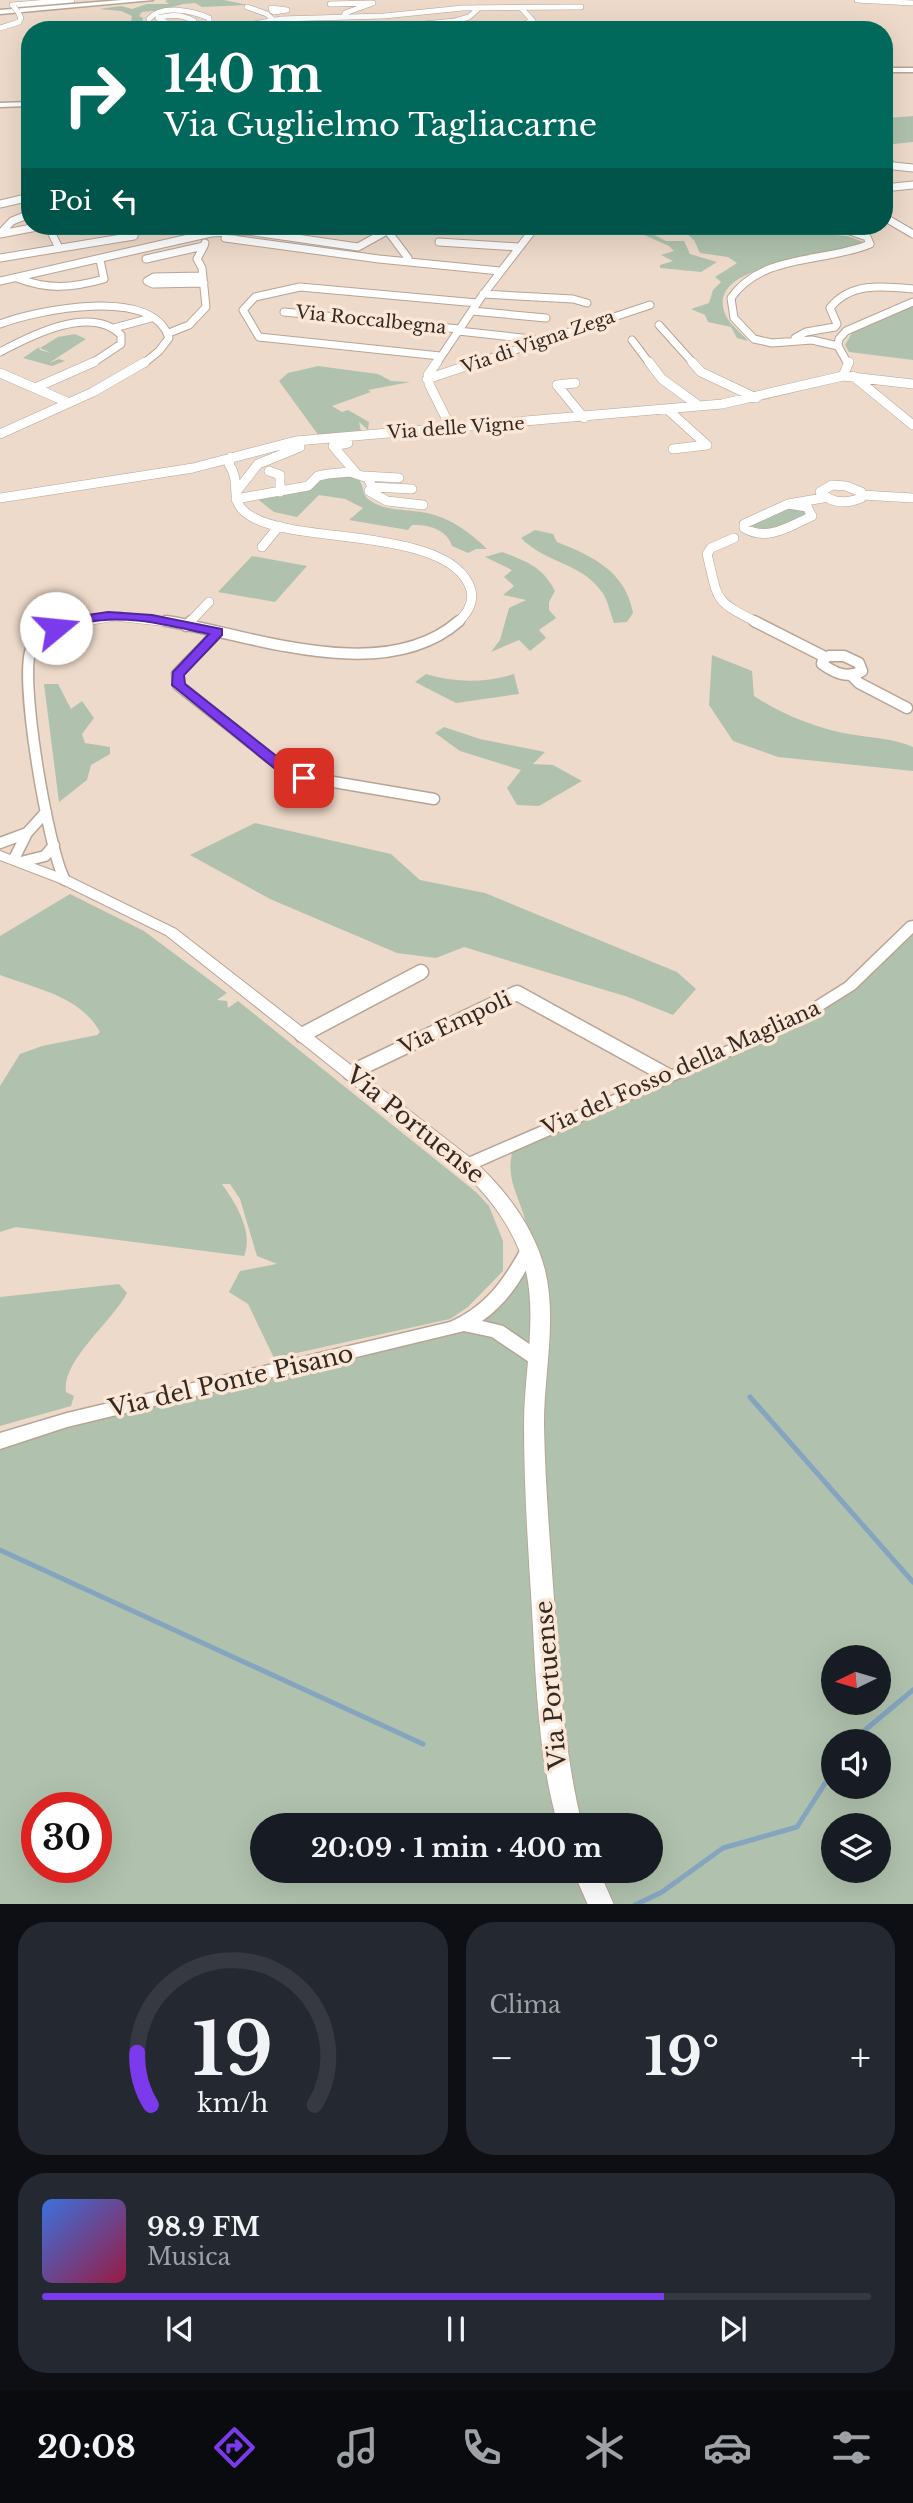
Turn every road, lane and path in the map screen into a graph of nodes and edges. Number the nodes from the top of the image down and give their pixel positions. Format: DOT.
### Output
graph roads {
  1 [pos="72,0"];
  2 [pos="128,0"];
  3 [pos="149,0"];
  4 [pos="337,0"];
  5 [pos="461,0"];
  6 [pos="525,0"];
  7 [pos="857,0"];
  8 [pos="913,2"];
  9 [pos="328,3"];
  10 [pos="247,6"];
  11 [pos="580,7"];
  12 [pos="463,8"];
  13 [pos="479,8"];
  14 [pos="521,8"];
  15 [pos="16,10"];
  16 [pos="354,10"];
  17 [pos="0,11"];
  18 [pos="275,12"];
  19 [pos="420,12"];
  20 [pos="267,14"];
  21 [pos="384,16"];
  22 [pos="344,17"];
  23 [pos="331,18"];
  24 [pos="149,19"];
  25 [pos="295,19"];
  26 [pos="273,20"];
  27 [pos="163,21"];
  28 [pos="194,21"];
  29 [pos="209,21"];
  30 [pos="268,21"];
  31 [pos="387,21"];
  32 [pos="455,21"];
  33 [pos="533,21"];
  34 [pos="0,28"];
  35 [pos="893,70"];
  36 [pos="913,70"];
  37 [pos="0,104"];
  38 [pos="21,104"];
  39 [pos="893,166"];
  40 [pos="913,168"];
  41 [pos="913,185"];
  42 [pos="893,187"];
  43 [pos="21,199"];
  44 [pos="0,204"];
  45 [pos="21,218"];
  46 [pos="893,221"];
  47 [pos="913,225"];
  48 [pos="903,226"];
  49 [pos="21,230"];
  50 [pos="0,234"];
  51 [pos="913,234"];
  52 [pos="52,235"];
  53 [pos="136,235"];
  54 [pos="186,235"];
  55 [pos="206,235"];
  56 [pos="236,235"];
  57 [pos="289,235"];
  58 [pos="375,235"];
  59 [pos="389,235"];
  60 [pos="528,235"];
  61 [pos="861,235"];
  62 [pos="117,238"];
  63 [pos="439,242"];
  64 [pos="204,246"];
  65 [pos="518,247"];
  66 [pos="59,252"];
  67 [pos="0,258"];
  68 [pos="408,258"];
  69 [pos="103,259"];
  70 [pos="146,259"];
  71 [pos="0,267"];
  72 [pos="500,271"];
  73 [pos="17,278"];
  74 [pos="203,279"];
  75 [pos="0,281"];
  76 [pos="913,289"];
  77 [pos="483,294"];
  78 [pos="913,302"];
  79 [pos="477,303"];
  80 [pos="587,303"];
  81 [pos="650,304"];
  82 [pos="472,311"];
  83 [pos="284,312"];
  84 [pos="151,318"];
  85 [pos="546,318"];
  86 [pos="0,324"];
  87 [pos="659,325"];
  88 [pos="114,328"];
  89 [pos="834,328"];
  90 [pos="458,330"];
  91 [pos="846,331"];
  92 [pos="169,333"];
  93 [pos="541,340"];
  94 [pos="632,340"];
  95 [pos="796,340"];
  96 [pos="838,346"];
  97 [pos="0,352"];
  98 [pos="440,356"];
  99 [pos="0,373"];
  100 [pos="848,376"];
  101 [pos="427,379"];
  102 [pos="575,383"];
  103 [pos="913,384"];
  104 [pos="35,388"];
  105 [pos="756,398"];
  106 [pos="67,402"];
  107 [pos="699,406"];
  108 [pos="667,409"];
  109 [pos="584,418"];
  110 [pos="913,425"];
  111 [pos="452,428"];
  112 [pos="0,434"];
  113 [pos="360,438"];
  114 [pos="673,449"];
  115 [pos="231,457"];
  116 [pos="193,468"];
  117 [pos="313,468"];
  118 [pos="234,470"];
  119 [pos="251,470"];
  120 [pos="269,471"];
  121 [pos="321,475"];
  122 [pos="360,475"];
  123 [pos="399,478"];
  124 [pos="372,487"];
  125 [pos="412,489"];
  126 [pos="280,492"];
  127 [pos="862,495"];
  128 [pos="236,496"];
  129 [pos="0,498"];
  130 [pos="823,498"];
  131 [pos="913,498"];
  132 [pos="788,504"];
  133 [pos="423,505"];
  134 [pos="823,510"];
  135 [pos="279,526"];
  136 [pos="744,528"];
  137 [pos="756,534"];
  138 [pos="734,538"];
  139 [pos="261,547"];
  140 [pos="209,603"];
  141 [pos="186,626"];
  142 [pos="218,632"];
  143 [pos="825,657"];
  144 [pos="851,676"];
  145 [pos="907,708"];
  146 [pos="434,799"];
  147 [pos="46,812"];
  148 [pos="26,835"];
  149 [pos="0,843"];
  150 [pos="54,845"];
  151 [pos="12,859"];
  152 [pos="65,880"];
  153 [pos="913,925"];
  154 [pos="421,972"];
  155 [pos="302,1034"];
  156 [pos="351,1073"];
  157 [pos="668,1076"];
  158 [pos="467,1165"];
  159 [pos="528,1251"];
  160 [pos="462,1324"];
  161 [pos="536,1357"];
  162 [pos="0,1441"];
  163 [pos="567,1813"];
  164 [pos="591,1883"];
  165 [pos="601,1904"];
  1 -- 15 [label="street"];
  2 -- 17 [label="highway"];
  3 -- 17 [label="highway"];
  4 -- 9 [label="street"];
  5 -- 12 [label="street"];
  6 -- 14 [label="street"];
  7 -- 8 [label="street"];
  9 -- 16 [label="street"];
  9 -- 23 [label="street"];
  10 -- 20 [label="street"];
  11 -- 14 [label="street"];
  12 -- 13 [label="street"];
  12 -- 19 [label="street"];
  13 -- 14 [label="street"];
  13 -- 32 [label="street"];
  14 -- 33 [label="street"];
  15 -- 17 [label="highway"];
  15 -- 17 [label="highway"];
  15 -- 34 [label="street"];
  16 -- 19 [label="street"];
  16 -- 22 [label="street"];
  18 -- 20 [label="street"];
  19 -- 21 [label="street"];
  20 -- 26 [label="street"];
  21 -- 22 [label="street"];
  21 -- 31 [label="street"];
  22 -- 23 [label="street"];
  23 -- 25 [label="street"];
  24 -- 29 [label="street"];
  25 -- 26 [label="street"];
  26 -- 30 [label="street"];
  27 -- 28 [label="street"];
  35 -- 36 [label="street"];
  37 -- 38 [label="street"];
  39 -- 40 [label="street"];
  41 -- 42 [label="street"];
  43 -- 44 [label="street"];
  45 -- 50 [label="street"];
  46 -- 48 [label="street"];
  47 -- 48 [label="street"];
  48 -- 51 [label="street"];
  49 -- 50 [label="street"];
  52 -- 66 [label="street"];
  53 -- 62 [label="street"];
  54 -- 69 [label="street"];
  55 -- 64 [label="street"];
  56 -- 72 [label="street"];
  57 -- 58 [label="street"];
  59 -- 68 [label="street"];
  60 -- 65 [label="street"];
  61 -- 95 [label="street"];
  62 -- 66 [label="street"];
  62 -- 69 [label="street"];
  63 -- 65 [label="street"];
  64 -- 70 [label="street"];
  64 -- 74 [label="street"];
  65 -- 72 [label="street"];
  66 -- 67 [label="street"];
  66 -- 71 [label="street"];
  69 -- 73 [label="street"];
  69 -- 73 [label="street"];
  72 -- 77 [label="street"];
  73 -- 75 [label="street"];
  74 -- 74 [label="street"];
  74 -- 92 [label="street"];
  76 -- 89 [label="street"];
  77 -- 79 [label="street"];
  77 -- 80 [label="street"];
  78 -- 91 [label="street"];
  79 -- 82 [label="street"];
  79 -- 98 [label="street"];
  81 -- 101 [label="street, Via di Vigna Zega"];
  82 -- 85 [label="street"];
  82 -- 90 [label="street"];
  83 -- 90 [label="street, Via Roccalbegna"];
  84 -- 86 [label="street"];
  84 -- 88 [label="street"];
  84 -- 92 [label="street"];
  87 -- 105 [label="street"];
  88 -- 97 [label="street"];
  88 -- 104 [label="street"];
  89 -- 91 [label="street"];
  89 -- 95 [label="street"];
  90 -- 93 [label="street"];
  90 -- 98 [label="street"];
  91 -- 96 [label="street"];
  92 -- 106 [label="street"];
  94 -- 107 [label="street"];
  95 -- 96 [label="street"];
  96 -- 100 [label="street"];
  98 -- 101 [label="street"];
  99 -- 104 [label="street"];
  100 -- 103 [label="street, Via delle Vigne"];
  100 -- 105 [label="street, Via delle Vigne"];
  100 -- 110 [label="street"];
  101 -- 111 [label="street"];
  102 -- 109 [label="street"];
  104 -- 106 [label="street"];
  105 -- 107 [label="street, Via delle Vigne"];
  106 -- 112 [label="street"];
  107 -- 108 [label="street, Via delle Vigne"];
  108 -- 109 [label="street, Via delle Vigne"];
  108 -- 114 [label="street"];
  109 -- 111 [label="street, Via delle Vigne"];
  111 -- 113 [label="street, Via delle Vigne"];
  113 -- 115 [label="street, Via delle Vigne"];
  113 -- 119 [label="street"];
  113 -- 122 [label="street"];
  115 -- 116 [label="street, Via delle Vigne"];
  115 -- 118 [label="street"];
  115 -- 119 [label="street"];
  116 -- 118 [label="street"];
  116 -- 129 [label="street, Via delle Vigne"];
  117 -- 121 [label="street"];
  118 -- 119 [label="street"];
  118 -- 128 [label="street"];
  119 -- 128 [label="street"];
  120 -- 126 [label="street"];
  121 -- 122 [label="street"];
  121 -- 126 [label="street"];
  122 -- 123 [label="street"];
  122 -- 124 [label="street"];
  124 -- 125 [label="street"];
  124 -- 133 [label="street"];
  126 -- 128 [label="street"];
  127 -- 130 [label="street"];
  127 -- 131 [label="street"];
  127 -- 134 [label="street"];
  128 -- 135 [label="street"];
  130 -- 132 [label="street"];
  130 -- 134 [label="street"];
  132 -- 134 [label="street"];
  132 -- 136 [label="street"];
  134 -- 137 [label="street"];
  135 -- 139 [label="street"];
  135 -- 142 [label="street"];
  136 -- 137 [label="street"];
  136 -- 138 [label="street"];
  137 -- 138 [label="street"];
  138 -- 143 [label="street"];
  140 -- 141 [label="street"];
  141 -- 142 [label="street"];
  141 -- 147 [label="street"];
  142 -- 146 [label="street"];
  143 -- 144 [label="street"];
  143 -- 144 [label="street"];
  144 -- 145 [label="street"];
  147 -- 148 [label="street"];
  147 -- 150 [label="street"];
  148 -- 149 [label="street"];
  148 -- 151 [label="street"];
  150 -- 151 [label="street"];
  150 -- 152 [label="street"];
  151 -- 152 [label="main road, Via Portuense"];
  152 -- 155 [label="main road, Via Portuense"];
  153 -- 157 [label="street, Via del Fosso della Magliana"];
  154 -- 155 [label="street"];
  155 -- 156 [label="main road, Via Portuense"];
  156 -- 157 [label="street, Via Empoli"];
  156 -- 158 [label="main road, Via Portuense"];
  157 -- 158 [label="street, Via del Fosso della Magliana"];
  158 -- 159 [label="main road, Via Portuense"];
  159 -- 160 [label="street, Via del Ponte Pisano"];
  159 -- 161 [label="main road, Via Portuense"];
  160 -- 161 [label="street, Via del Ponte Pisano"];
  160 -- 162 [label="street, Via del Ponte Pisano"];
  161 -- 163 [label="main road, Via Portuense"];
  164 -- 165 [label="main road"];
}
